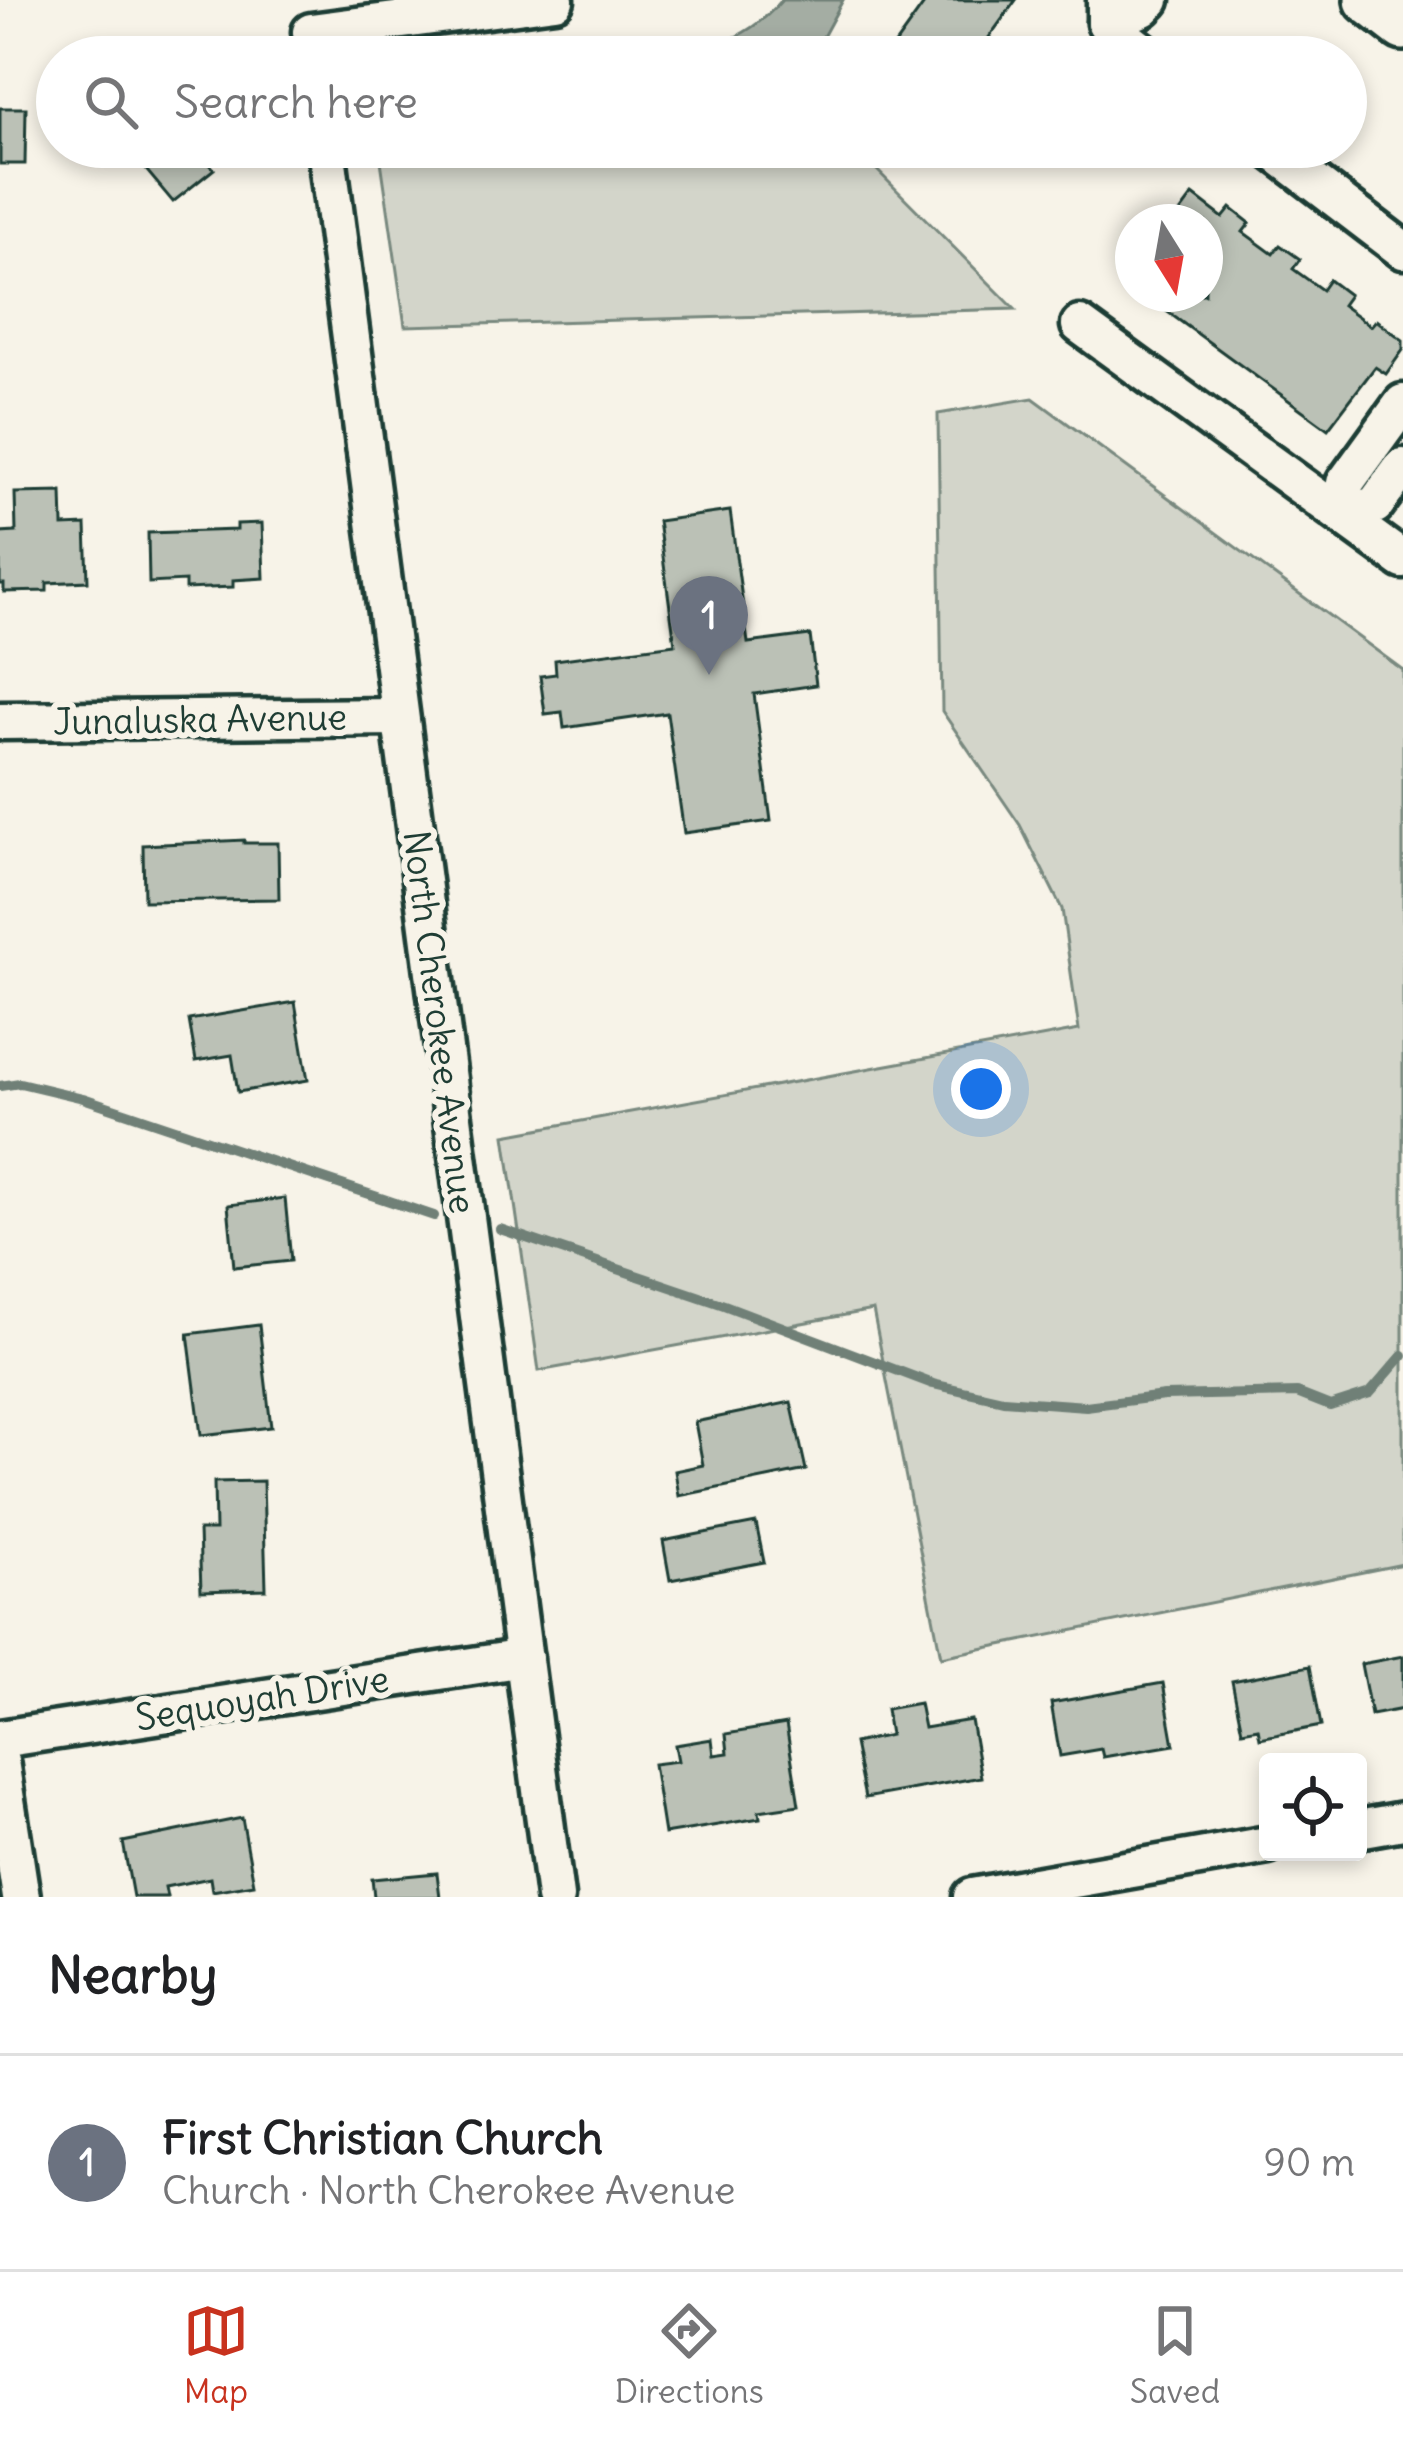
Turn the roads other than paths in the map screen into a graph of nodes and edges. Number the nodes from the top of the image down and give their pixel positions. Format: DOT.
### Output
graph roads {
  1 [pos="554,0"];
  2 [pos="1151,0"];
  3 [pos="1368,0"];
  4 [pos="429,9"];
  5 [pos="1106,11"];
  6 [pos="1403,27"];
  7 [pos="310,30"];
  8 [pos="1130,36"];
  9 [pos="329,168"];
  10 [pos="1296,168"];
  11 [pos="1403,250"];
  12 [pos="1080,325"];
  13 [pos="1403,403"];
  14 [pos="1403,466"];
  15 [pos="1342,515"];
  16 [pos="1403,560"];
  17 [pos="400,717"];
  18 [pos="0,721"];
  19 [pos="524,1658"];
  20 [pos="0,1739"];
  21 [pos="0,1761"];
  22 [pos="1403,1821"];
  23 [pos="1367,1827"];
  24 [pos="1259,1847"];
  25 [pos="21,1897"];
  26 [pos="555,1897"];
  27 [pos="972,1897"];
  1 -- 4 [label="street"];
  2 -- 5 [label="street"];
  3 -- 6 [label="main road"];
  4 -- 7 [label="street"];
  5 -- 8 [label="street"];
  9 -- 17 [label="street, North Cherokee Avenue"];
  10 -- 11 [label="street"];
  12 -- 15 [label="street"];
  13 -- 15 [label="street"];
  14 -- 15 [label="street"];
  15 -- 16 [label="street"];
  17 -- 18 [label="street, Junaluska Avenue"];
  17 -- 19 [label="street, North Cherokee Avenue"];
  19 -- 20 [label="street, Sequoyah Drive"];
  19 -- 26 [label="street, North Cherokee Avenue"];
  21 -- 25 [label="street"];
  22 -- 23 [label="street"];
  24 -- 27 [label="street"];
}
